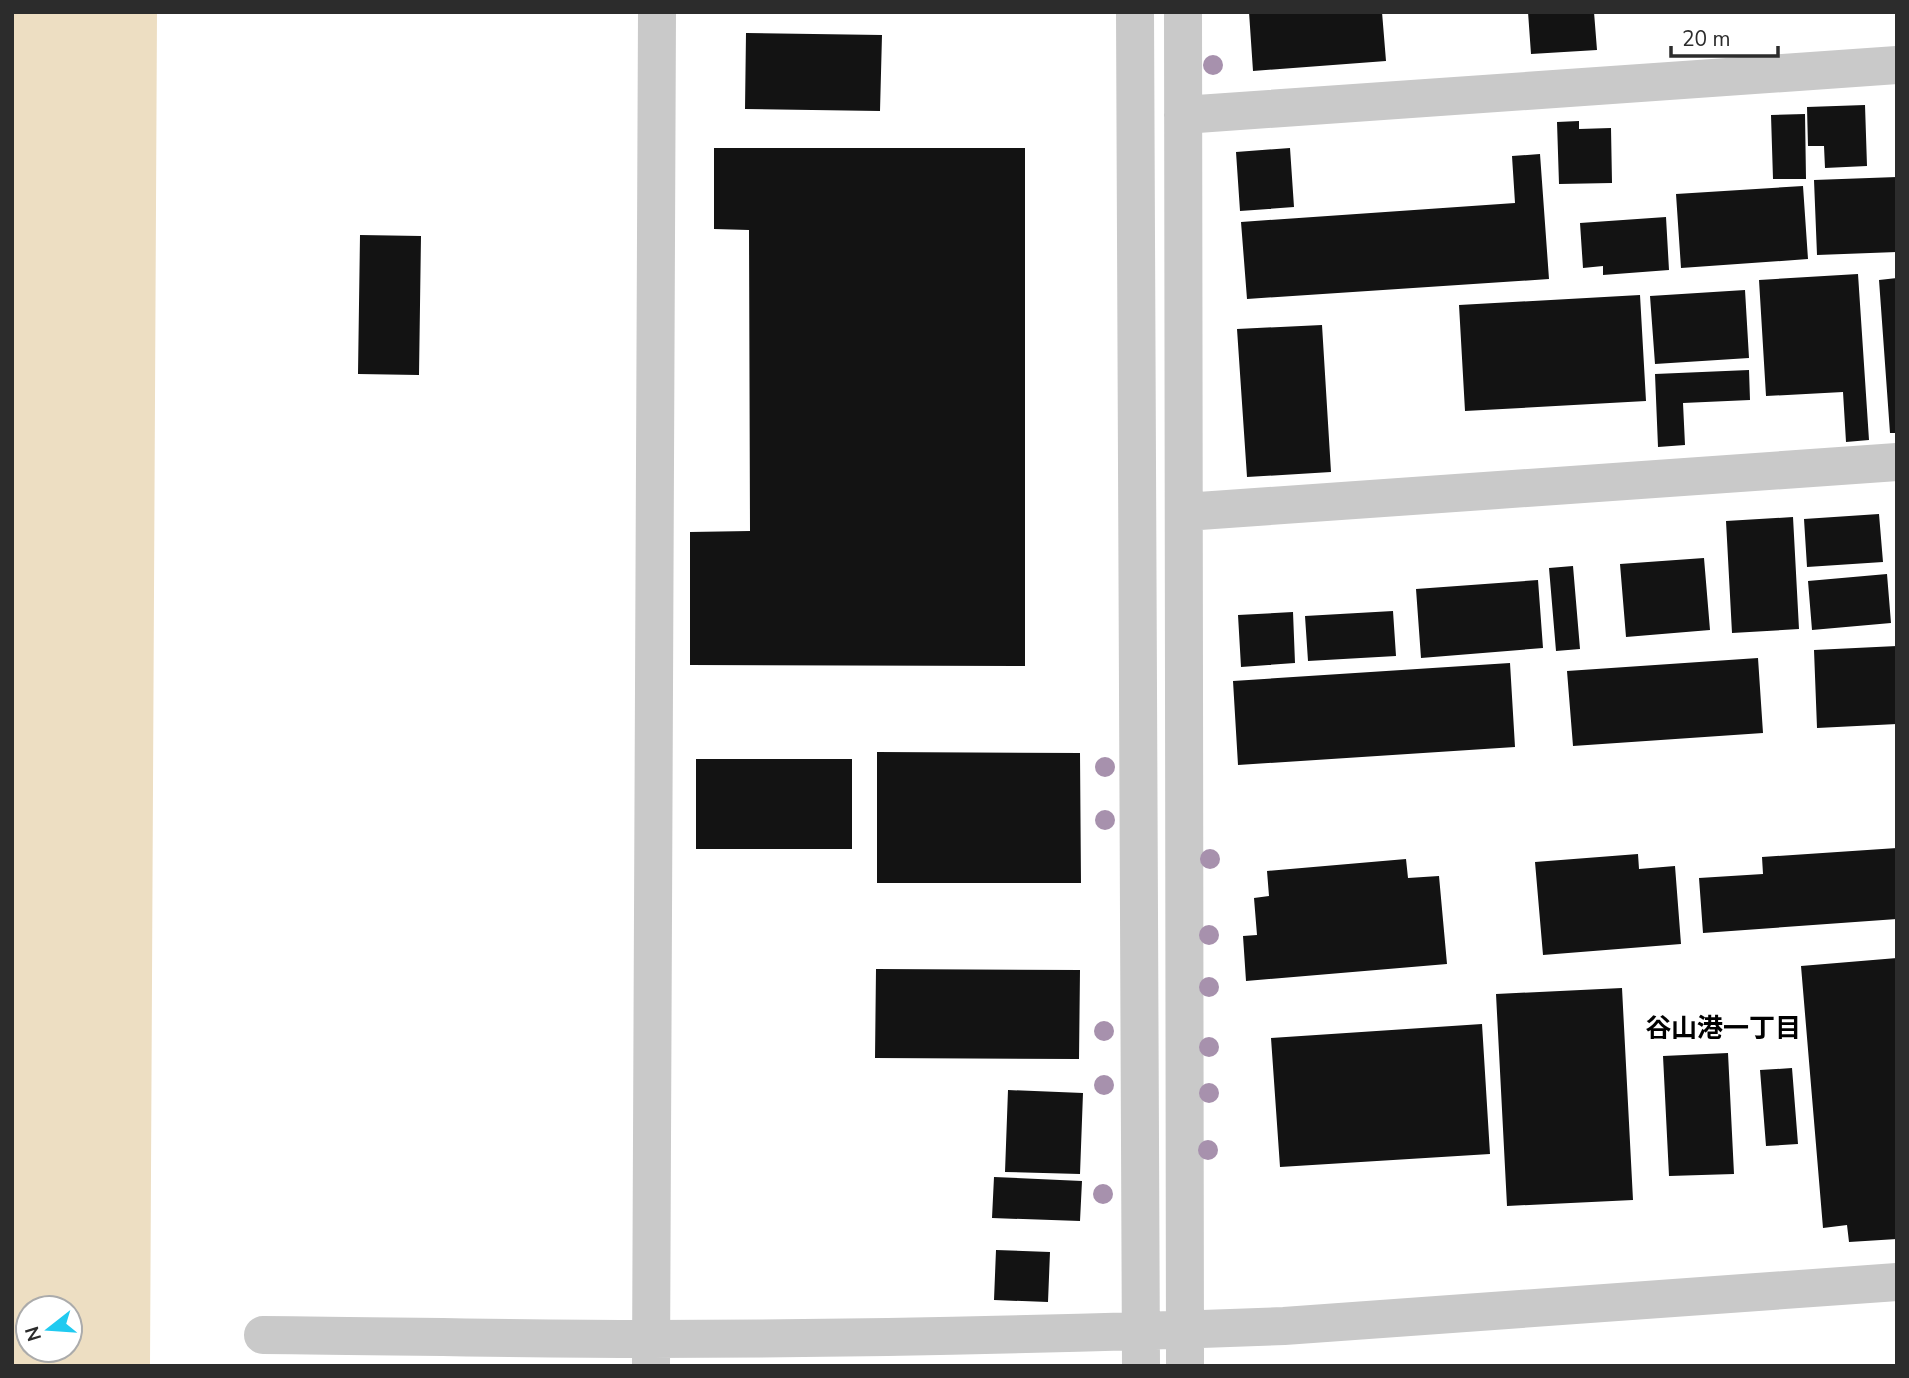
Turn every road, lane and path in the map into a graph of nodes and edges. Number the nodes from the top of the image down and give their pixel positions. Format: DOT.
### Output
graph roads {
  1 [pos="657,12"];
  2 [pos="1135,12"];
  3 [pos="1183,12"];
  4 [pos="1897,65"];
  5 [pos="1182,116"];
  6 [pos="1897,463"];
  7 [pos="1185,512"];
  8 [pos="1897,1282"];
  9 [pos="263,1335"];
  10 [pos="1142,1348"];
  11 [pos="1185,1348"];
  12 [pos="651,1352"];
  1 -- 12 [label="street"];
  2 -- 10 [label="street"];
  3 -- 5 [label="street"];
  4 -- 5 [label="street"];
  5 -- 7 [label="street"];
  6 -- 7 [label="street"];
  7 -- 11 [label="street"];
  8 -- 11 [label="street"];
  9 -- 12 [label="street"];
  10 -- 11 [label="street"];
  10 -- 12 [label="street"];
}
